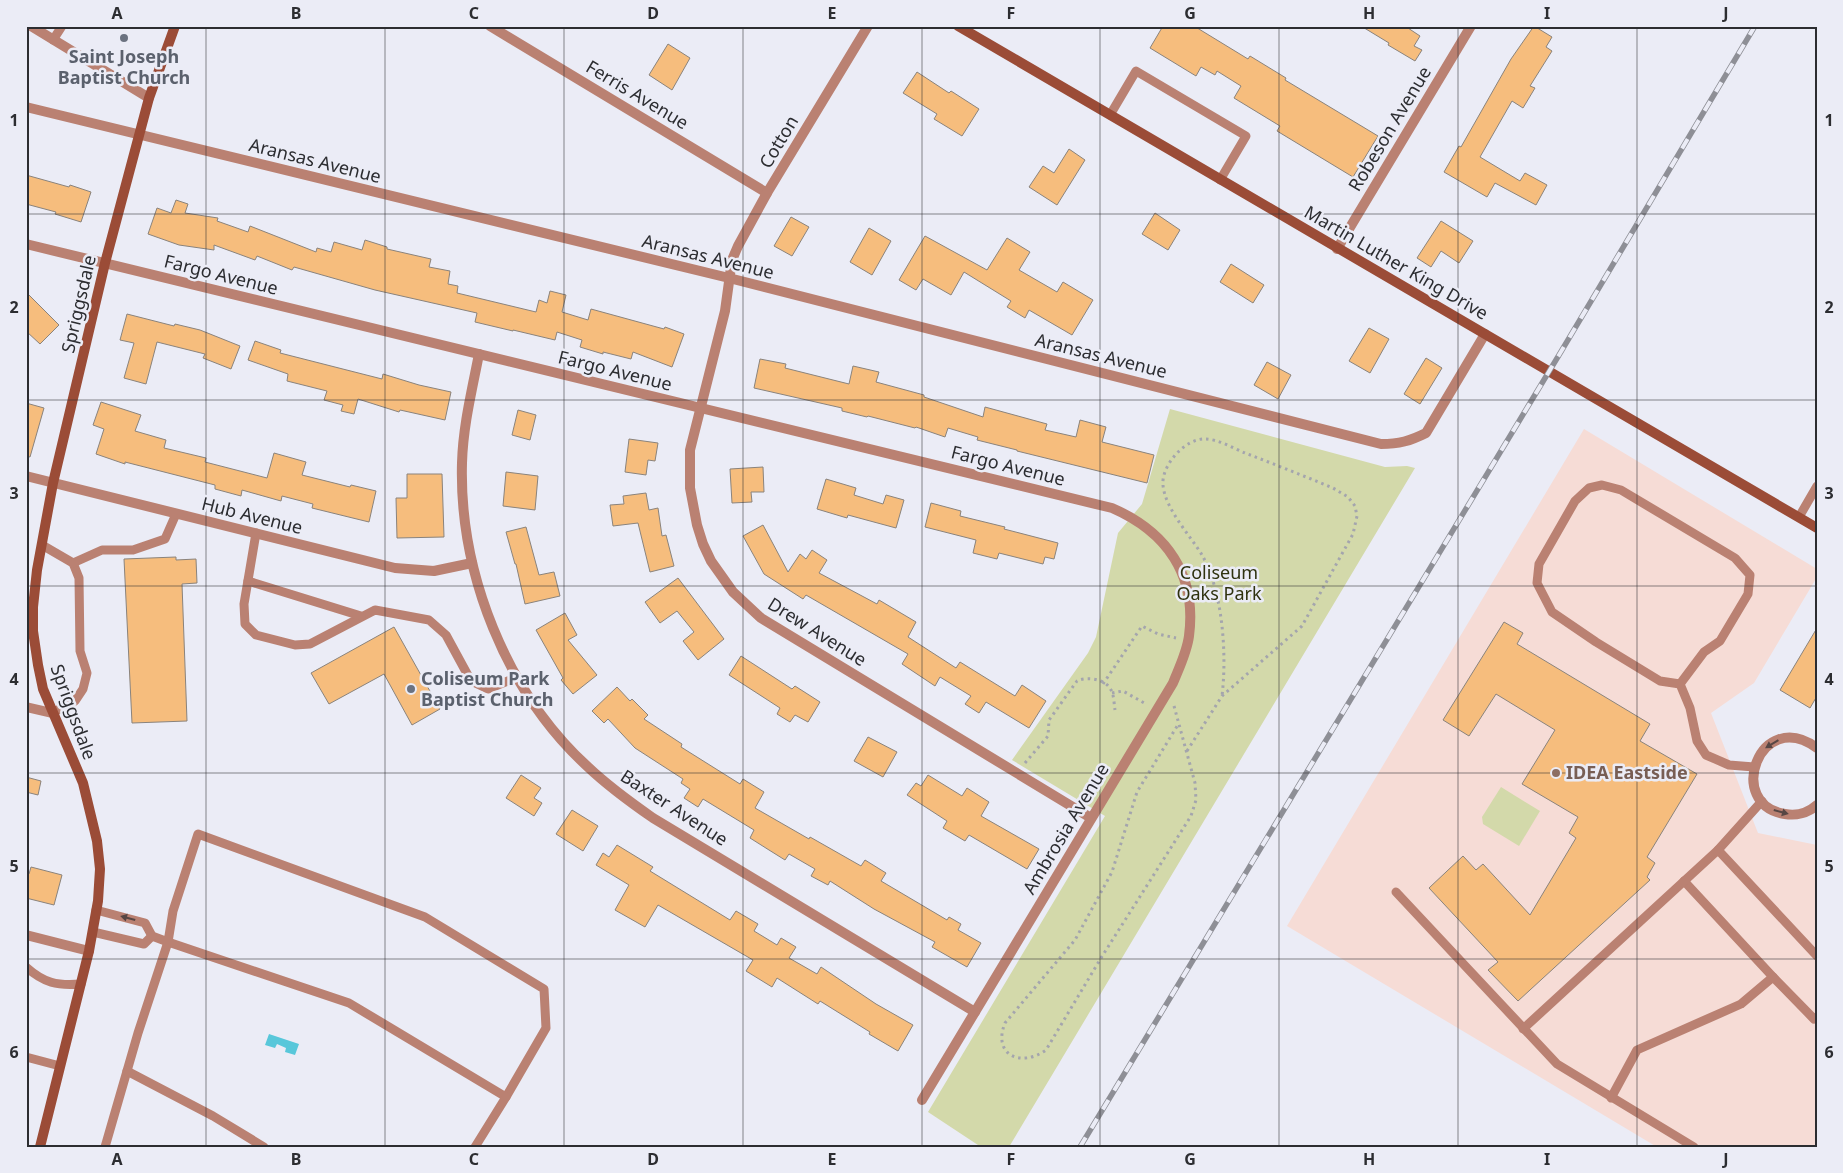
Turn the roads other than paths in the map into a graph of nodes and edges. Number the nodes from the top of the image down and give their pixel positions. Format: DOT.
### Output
graph roads {
  1 [pos="31,26"];
  2 [pos="62,26"];
  3 [pos="174,26"];
  4 [pos="490,26"];
  5 [pos="868,26"];
  6 [pos="958,26"];
  7 [pos="1471,26"];
  8 [pos="53,40"];
  9 [pos="149,98"];
  10 [pos="26,107"];
  11 [pos="1110,115"];
  12 [pos="139,135"];
  13 [pos="1220,180"];
  14 [pos="768,192"];
  15 [pos="26,244"];
  16 [pos="1337,249"];
  17 [pos="105,263"];
  18 [pos="729,278"];
  19 [pos="1485,334"];
  20 [pos="479,354"];
  21 [pos="700,408"];
  22 [pos="26,476"];
  23 [pos="53,483"];
  24 [pos="1817,486"];
  25 [pos="176,514"];
  26 [pos="1799,517"];
  27 [pos="1817,528"];
  28 [pos="256,533"];
  29 [pos="42,545"];
  30 [pos="1177,562"];
  31 [pos="472,563"];
  32 [pos="73,564"];
  33 [pos="248,581"];
  34 [pos="361,616"];
  35 [pos="518,677"];
  36 [pos="1680,684"];
  37 [pos="26,707"];
  38 [pos="52,713"];
  39 [pos="1817,748"];
  40 [pos="1754,767"];
  41 [pos="1762,801"];
  42 [pos="1815,809"];
  43 [pos="1092,818"];
  44 [pos="1718,850"];
  45 [pos="1684,881"];
  46 [pos="1396,892"];
  47 [pos="96,910"];
  48 [pos="92,932"];
  49 [pos="26,935"];
  50 [pos="152,936"];
  51 [pos="168,942"];
  52 [pos="89,951"];
  53 [pos="1817,956"];
  54 [pos="26,967"];
  55 [pos="1773,977"];
  56 [pos="81,984"];
  57 [pos="975,1012"];
  58 [pos="1817,1016"];
  59 [pos="1523,1028"];
  60 [pos="26,1056"];
  61 [pos="60,1066"];
  62 [pos="127,1071"];
  63 [pos="506,1097"];
  64 [pos="1611,1098"];
  65 [pos="922,1100"];
  66 [pos="40,1147"];
  67 [pos="105,1147"];
  68 [pos="264,1147"];
  69 [pos="475,1147"];
  70 [pos="1694,1147"];
  1 -- 8 [label="street"];
  2 -- 8 [label="lane"];
  3 -- 9 [label="street, Spriggsdale"];
  4 -- 14 [label="street, Ferris Avenue"];
  5 -- 14 [label="street, Cotton"];
  6 -- 11 [label="street, Martin Luther King Drive"];
  7 -- 16 [label="street, Robeson Avenue"];
  8 -- 9 [label="street"];
  9 -- 12 [label="street, Spriggsdale"];
  10 -- 12 [label="street, Aransas Avenue"];
  11 -- 13 [label="street, Martin Luther King Drive"];
  11 -- 13 [label="lane"];
  12 -- 17 [label="street, Spriggsdale"];
  12 -- 18 [label="street, Aransas Avenue"];
  13 -- 16 [label="street, Martin Luther King Drive"];
  14 -- 18 [label="street, Cotton"];
  15 -- 17 [label="street, Fargo Avenue"];
  16 -- 19 [label="street, Martin Luther King Drive"];
  17 -- 20 [label="street, Fargo Avenue"];
  17 -- 23 [label="street, Spriggsdale"];
  18 -- 19 [label="street, Aransas Avenue"];
  18 -- 21 [label="street, Drew Avenue"];
  19 -- 26 [label="street, Martin Luther King Drive"];
  20 -- 21 [label="street, Fargo Avenue"];
  20 -- 31 [label="street, Baxter Avenue"];
  21 -- 30 [label="street, Fargo Avenue"];
  21 -- 43 [label="street, Drew Avenue"];
  22 -- 23 [label="street, Hub Avenue"];
  23 -- 25 [label="street, Hub Avenue"];
  23 -- 29 [label="street, Spriggsdale"];
  24 -- 26 [label="lane"];
  25 -- 28 [label="street, Hub Avenue"];
  25 -- 32 [label="lane"];
  26 -- 27 [label="street, Martin Luther King Drive"];
  28 -- 31 [label="street, Hub Avenue"];
  28 -- 33 [label="lane"];
  29 -- 32 [label="lane"];
  29 -- 38 [label="street, Spriggsdale"];
  30 -- 43 [label="street, Ambrosia Avenue"];
  31 -- 35 [label="street, Baxter Avenue"];
  32 -- 38 [label="lane"];
  33 -- 34 [label="lane"];
  33 -- 34 [label="lane"];
  34 -- 35 [label="lane"];
  35 -- 57 [label="street, Baxter Avenue"];
  36 -- 36 [label="lane"];
  36 -- 40 [label="lane"];
  37 -- 38 [label="street"];
  38 -- 47 [label="street, Spriggsdale"];
  39 -- 40 [label="street, one-way"];
  40 -- 41 [label="street"];
  41 -- 42 [label="street, one-way"];
  41 -- 44 [label="lane"];
  43 -- 57 [label="street, Ambrosia Avenue"];
  44 -- 45 [label="lane"];
  44 -- 53 [label="lane"];
  45 -- 55 [label="lane"];
  45 -- 59 [label="lane"];
  46 -- 59 [label="lane"];
  47 -- 48 [label="street, Spriggsdale"];
  50 -- 47 [label="lane, one-way"];
  48 -- 50 [label="lane"];
  48 -- 52 [label="street, Spriggsdale"];
  49 -- 52 [label="street"];
  50 -- 51 [label="lane"];
  51 -- 62 [label="lane"];
  51 -- 63 [label="lane"];
  51 -- 63 [label="lane"];
  52 -- 56 [label="street, Spriggsdale"];
  54 -- 56 [label="lane"];
  55 -- 58 [label="lane"];
  55 -- 64 [label="lane"];
  56 -- 61 [label="street, Spriggsdale"];
  57 -- 65 [label="street, Ambrosia Avenue"];
  59 -- 64 [label="lane"];
  60 -- 61 [label="lane"];
  61 -- 66 [label="street, Spriggsdale"];
  62 -- 67 [label="lane"];
  62 -- 68 [label="lane"];
  63 -- 69 [label="lane"];
  64 -- 70 [label="lane"];
}
